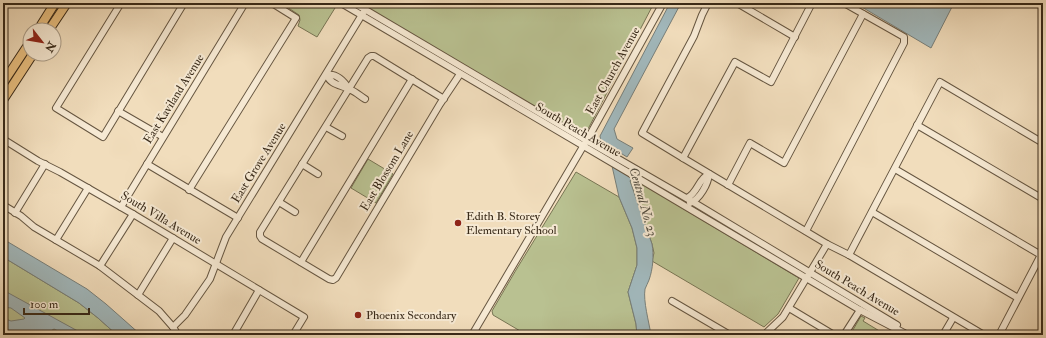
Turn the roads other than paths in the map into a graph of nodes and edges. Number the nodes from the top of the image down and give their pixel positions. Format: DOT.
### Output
graph roads {
  1 [pos="56,3"];
  2 [pos="67,3"];
  3 [pos="121,3"];
  4 [pos="184,3"];
  5 [pos="245,3"];
  6 [pos="272,3"];
  7 [pos="341,3"];
  8 [pos="354,3"];
  9 [pos="662,3"];
  10 [pos="708,3"];
  11 [pos="737,3"];
  12 [pos="812,3"];
  13 [pos="844,3"];
  14 [pos="364,12"];
  15 [pos="863,14"];
  16 [pos="43,22"];
  17 [pos="54,22"];
  18 [pos="795,37"];
  19 [pos="22,54"];
  20 [pos="28,62"];
  21 [pos="460,74"];
  22 [pos="327,75"];
  23 [pos="412,79"];
  24 [pos="3,83"];
  25 [pos="482,87"];
  26 [pos="349,89"];
  27 [pos="444,98"];
  28 [pos="365,99"];
  29 [pos="3,100"];
  30 [pos="529,107"];
  31 [pos="118,111"];
  32 [pos="917,125"];
  33 [pos="326,127"];
  34 [pos="342,136"];
  35 [pos="163,137"];
  36 [pos="4,142"];
  37 [pos="1043,143"];
  38 [pos="586,144"];
  39 [pos="682,158"];
  40 [pos="45,164"];
  41 [pos="147,164"];
  42 [pos="302,164"];
  43 [pos="895,168"];
  44 [pos="318,174"];
  45 [pos="709,174"];
  46 [pos="650,185"];
  47 [pos="728,185"];
  48 [pos="88,188"];
  49 [pos="189,190"];
  50 [pos="687,198"];
  51 [pos="1043,199"];
  52 [pos="279,202"];
  53 [pos="693,202"];
  54 [pos="3,205"];
  55 [pos="121,206"];
  56 [pos="295,212"];
  57 [pos="872,212"];
  58 [pos="15,213"];
  59 [pos="133,214"];
  60 [pos="238,218"];
  61 [pos="806,231"];
  62 [pos="172,238"];
  63 [pos="56,240"];
  64 [pos="827,244"];
  65 [pos="1042,253"];
  66 [pos="849,255"];
  67 [pos="301,262"];
  68 [pos="216,263"];
  69 [pos="100,266"];
  70 [pos="808,276"];
  71 [pos="334,279"];
  72 [pos="341,282"];
  73 [pos="259,290"];
  74 [pos="138,295"];
  75 [pos="1018,298"];
  76 [pos="672,301"];
  77 [pos="789,308"];
  78 [pos="860,310"];
  79 [pos="954,318"];
  80 [pos="173,327"];
  81 [pos="474,334"];
  82 [pos="178,335"];
  83 [pos="233,335"];
  84 [pos="293,335"];
  85 [pos="730,335"];
  86 [pos="764,335"];
  87 [pos="834,335"];
  88 [pos="844,335"];
  89 [pos="908,335"];
  90 [pos="914,335"];
  91 [pos="943,335"];
  92 [pos="984,335"];
  93 [pos="999,335"];
  1 -- 16 [label="main road"];
  2 -- 17 [label="main road"];
  3 -- 31 [label="street"];
  4 -- 31 [label="street"];
  5 -- 35 [label="street, East Kaviland Avenue"];
  6 -- 49 [label="street"];
  7 -- 14 [label="street, South Peach Avenue"];
  8 -- 14 [label="street, South Peach Avenue"];
  9 -- 38 [label="street, East Church Avenue"];
  10 -- 39 [label="street"];
  11 -- 18 [label="street"];
  12 -- 18 [label="street"];
  13 -- 15 [label="street"];
  14 -- 21 [label="street, South Peach Avenue"];
  14 -- 22 [label="street, East Grove Avenue"];
  14 -- 30 [label="street, South Peach Avenue"];
  15 -- 47 [label="street"];
  15 -- 61 [label="street"];
  18 -- 39 [label="street"];
  19 -- 24 [label="main road"];
  20 -- 29 [label="main road"];
  21 -- 25 [label="street, South Peach Avenue"];
  21 -- 27 [label="street, East Blossom Lane"];
  22 -- 26 [label="street"];
  22 -- 60 [label="street, East Grove Avenue"];
  23 -- 26 [label="street"];
  23 -- 27 [label="street"];
  23 -- 67 [label="street"];
  25 -- 30 [label="street"];
  25 -- 38 [label="street, South Peach Avenue"];
  26 -- 28 [label="street"];
  26 -- 33 [label="street"];
  27 -- 71 [label="street, East Blossom Lane"];
  30 -- 38 [label="street, South Peach Avenue"];
  31 -- 35 [label="street"];
  32 -- 37 [label="street"];
  32 -- 43 [label="street"];
  32 -- 51 [label="street"];
  33 -- 34 [label="street"];
  33 -- 42 [label="street"];
  35 -- 41 [label="street, East Kaviland Avenue"];
  36 -- 40 [label="street, South Villa Avenue"];
  38 -- 46 [label="street, South Peach Avenue"];
  38 -- 50 [label="street, South Peach Avenue"];
  38 -- 81 [label="street, East Church Avenue"];
  39 -- 45 [label="street"];
  40 -- 48 [label="street, South Villa Avenue"];
  40 -- 58 [label="street"];
  41 -- 49 [label="street"];
  41 -- 55 [label="street, East Kaviland Avenue"];
  42 -- 44 [label="street"];
  42 -- 52 [label="street"];
  43 -- 57 [label="street"];
  43 -- 65 [label="street"];
  45 -- 47 [label="street"];
  45 -- 50 [label="street"];
  45 -- 53 [label="street"];
  46 -- 53 [label="street"];
  46 -- 70 [label="street, South Peach Avenue"];
  47 -- 61 [label="street"];
  48 -- 55 [label="street, South Villa Avenue"];
  48 -- 63 [label="street"];
  49 -- 60 [label="street"];
  50 -- 53 [label="street, South Peach Avenue"];
  52 -- 56 [label="street"];
  52 -- 67 [label="street"];
  53 -- 70 [label="street, South Peach Avenue"];
  54 -- 58 [label="street"];
  55 -- 59 [label="street, South Villa Avenue"];
  57 -- 66 [label="street"];
  57 -- 75 [label="street"];
  58 -- 63 [label="street"];
  59 -- 62 [label="street, South Villa Avenue"];
  59 -- 69 [label="street"];
  60 -- 68 [label="street, East Grove Avenue"];
  61 -- 64 [label="street"];
  62 -- 68 [label="street, South Villa Avenue"];
  62 -- 74 [label="street"];
  63 -- 69 [label="street"];
  64 -- 66 [label="street"];
  64 -- 70 [label="street"];
  65 -- 75 [label="street"];
  66 -- 79 [label="street"];
  67 -- 71 [label="street"];
  68 -- 73 [label="street, South Villa Avenue"];
  68 -- 80 [label="street, East Grove Avenue"];
  69 -- 74 [label="street"];
  70 -- 77 [label="street"];
  70 -- 78 [label="street, South Peach Avenue"];
  70 -- 90 [label="street, South Peach Avenue"];
  71 -- 72 [label="street"];
  73 -- 83 [label="street"];
  73 -- 84 [label="street, South Villa Avenue"];
  74 -- 80 [label="street"];
  75 -- 93 [label="street"];
  76 -- 85 [label="street"];
  77 -- 86 [label="street"];
  77 -- 87 [label="street"];
  78 -- 88 [label="street"];
  78 -- 89 [label="street, South Peach Avenue"];
  79 -- 91 [label="street"];
  79 -- 92 [label="street"];
  80 -- 82 [label="street"];
}
